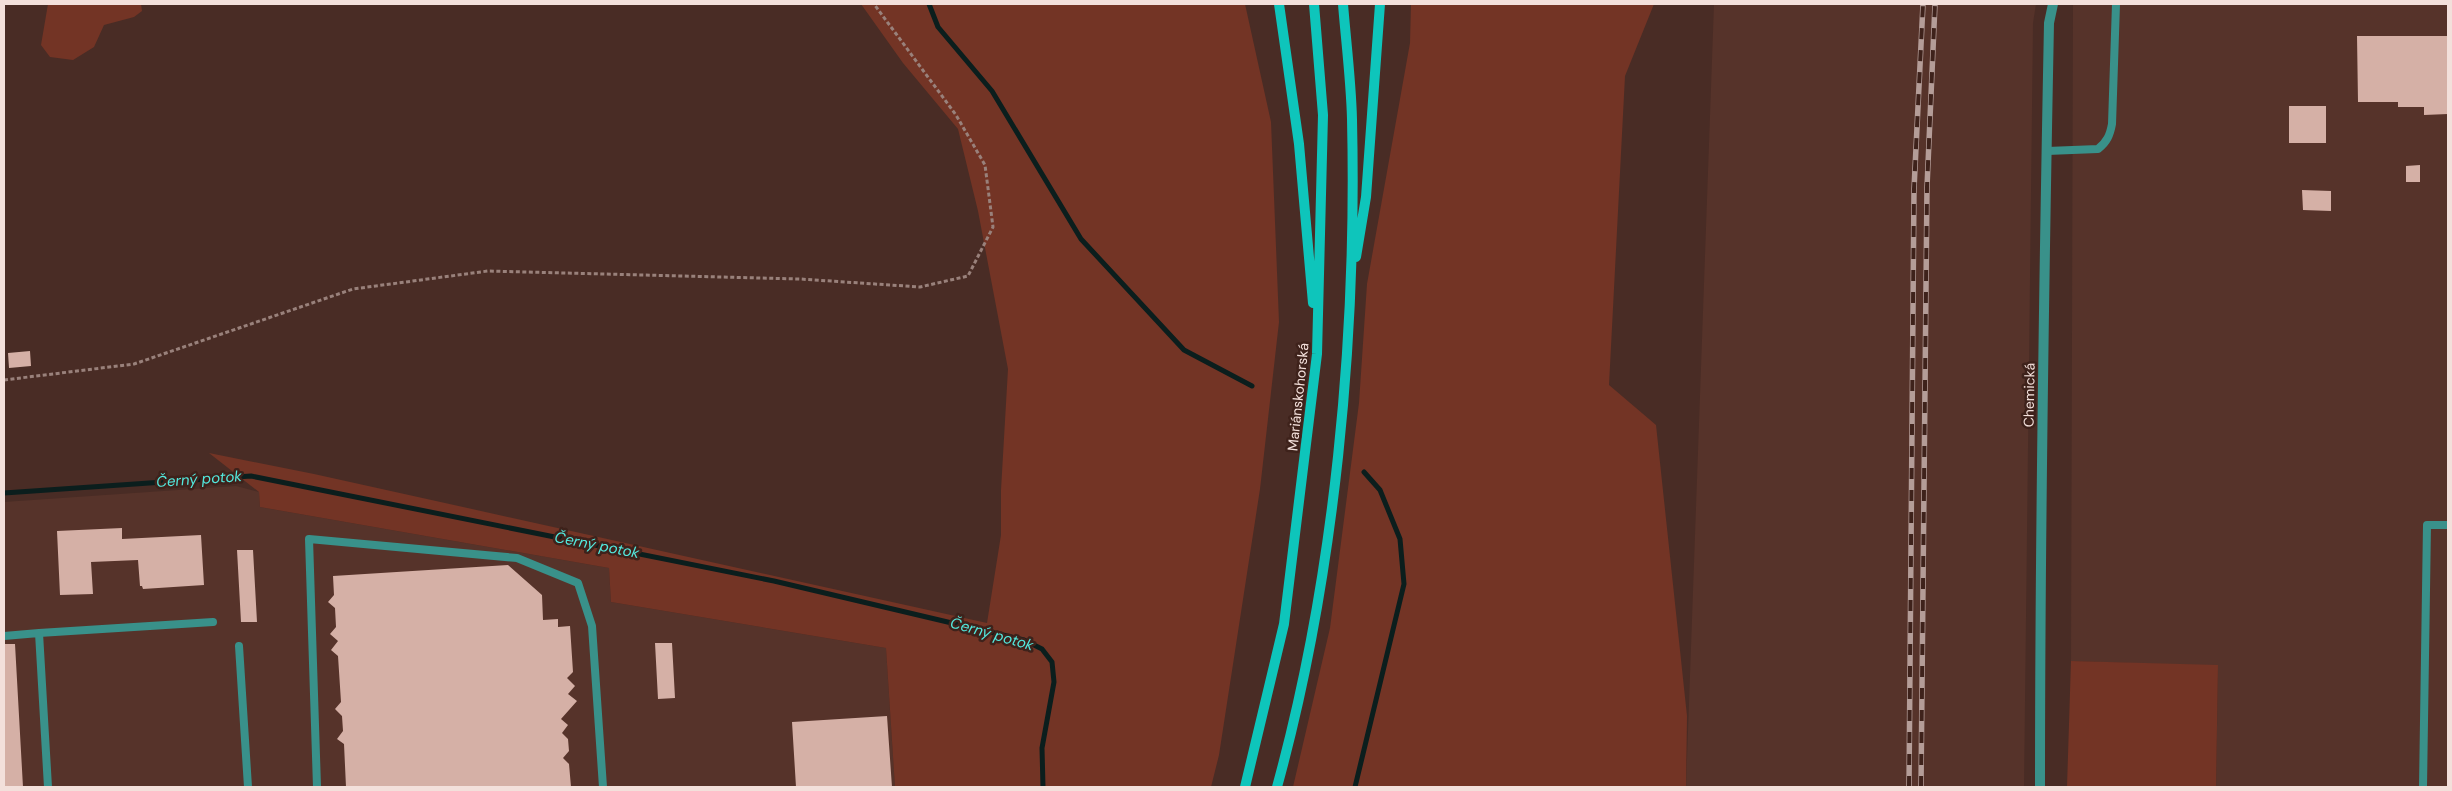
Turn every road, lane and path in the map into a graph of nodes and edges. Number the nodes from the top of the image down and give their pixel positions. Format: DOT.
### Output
graph roads {
  1 [pos="874,4"];
  2 [pos="1278,4"];
  3 [pos="1314,4"];
  4 [pos="1343,4"];
  5 [pos="1380,4"];
  6 [pos="2053,4"];
  7 [pos="2116,4"];
  8 [pos="2047,151"];
  9 [pos="1351,288"];
  10 [pos="1317,354"];
  11 [pos="4,380"];
  12 [pos="2448,525"];
  13 [pos="213,622"];
  14 [pos="39,634"];
  15 [pos="4,636"];
  16 [pos="239,646"];
  17 [pos="48,787"];
  18 [pos="248,787"];
  19 [pos="317,787"];
  20 [pos="603,787"];
  21 [pos="1245,787"];
  22 [pos="1278,787"];
  23 [pos="2040,787"];
  24 [pos="2423,787"];
  1 -- 11 [label="path"];
  2 -- 10 [label="main road"];
  3 -- 10 [label="main road, Mariánskohorská"];
  4 -- 9 [label="main road"];
  5 -- 9 [label="main road"];
  6 -- 8 [label="street, Chemická"];
  7 -- 8 [label="lane"];
  8 -- 23 [label="street, Chemická"];
  9 -- 22 [label="main road"];
  10 -- 21 [label="main road, Mariánskohorská"];
  12 -- 24 [label="lane"];
  13 -- 14 [label="lane"];
  14 -- 15 [label="lane"];
  14 -- 17 [label="lane"];
  16 -- 18 [label="lane"];
  19 -- 20 [label="lane"];
}
